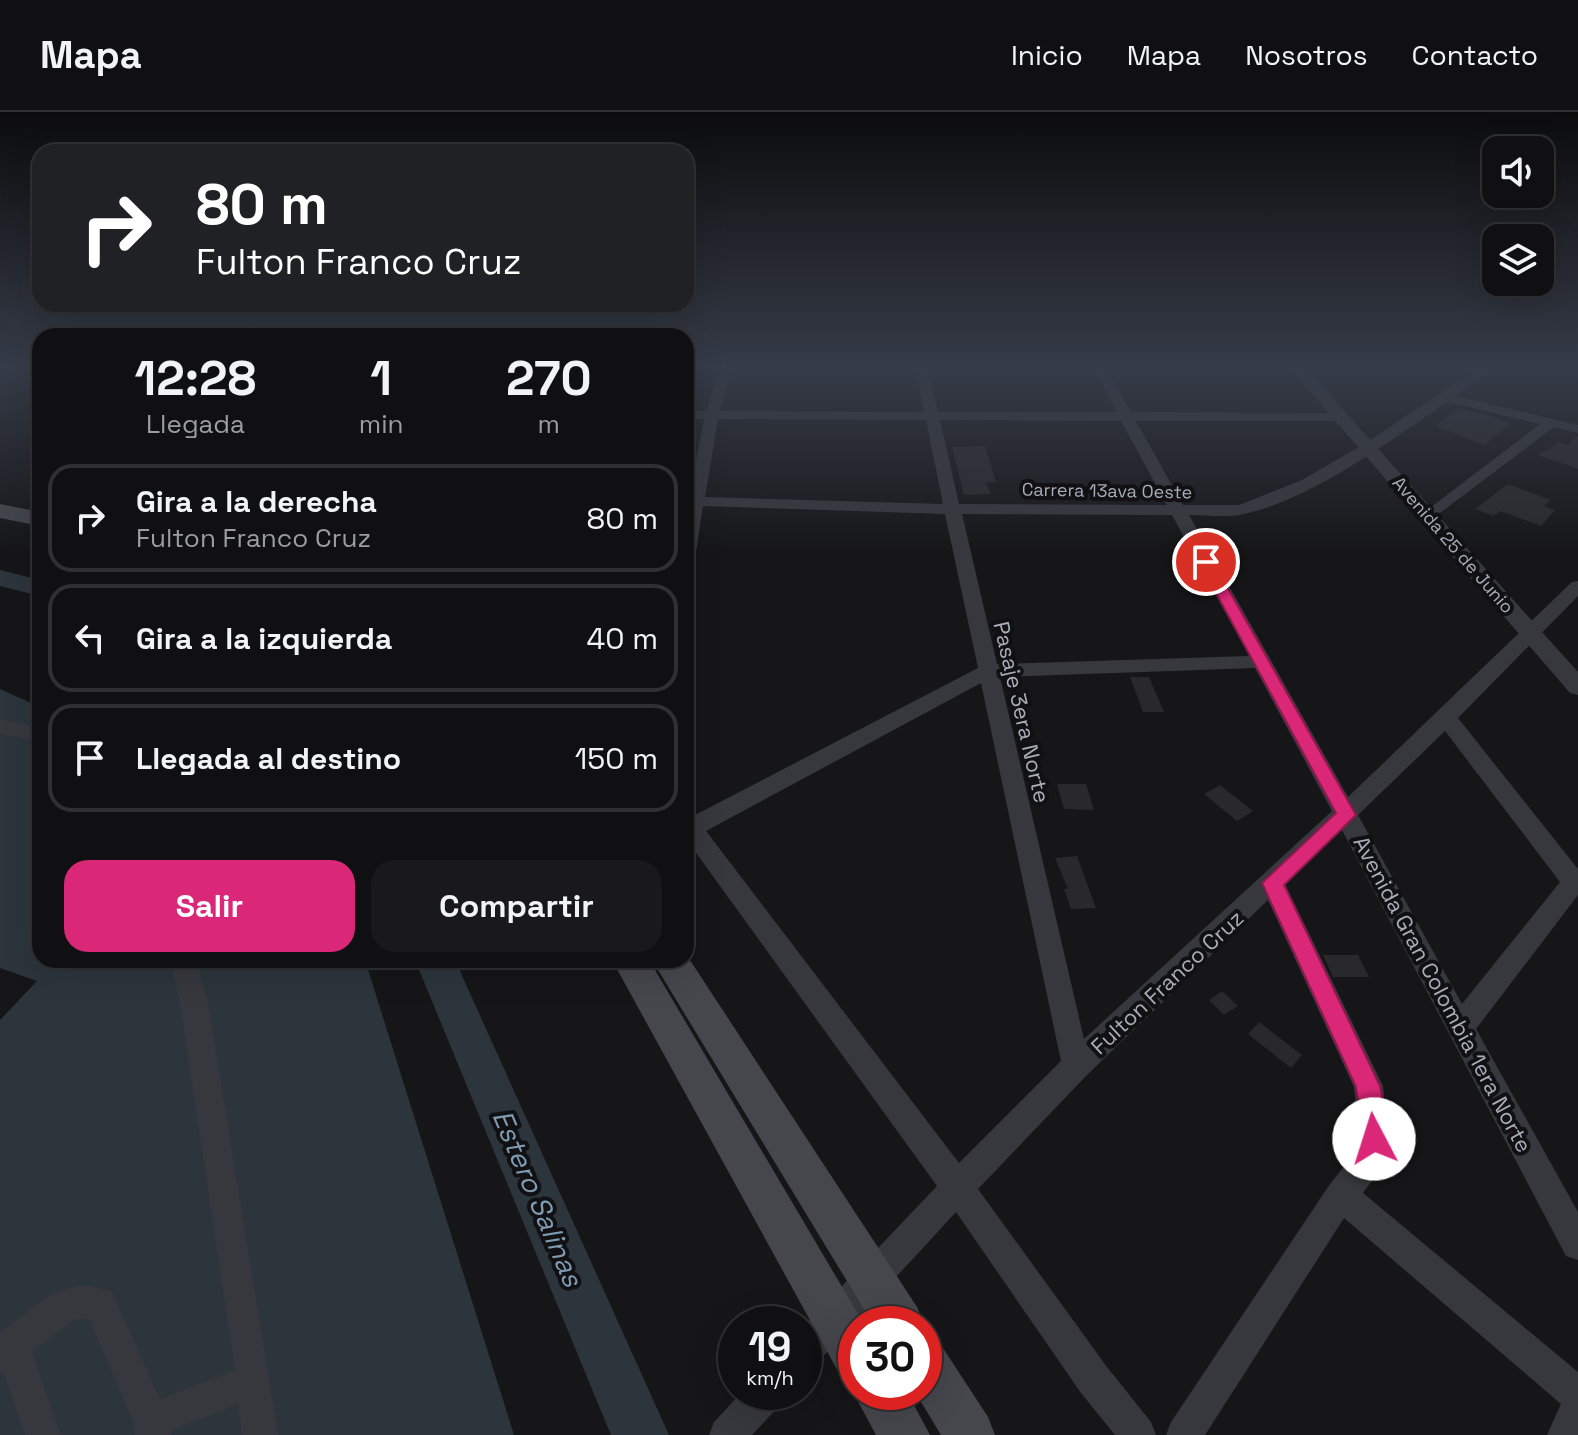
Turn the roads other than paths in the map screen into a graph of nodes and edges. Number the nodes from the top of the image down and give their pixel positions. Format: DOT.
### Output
graph roads {
  1 [pos="709,429"];
  2 [pos="935,429"];
  3 [pos="1132,429"];
  4 [pos="1352,429"];
  5 [pos="1397,429"];
  6 [pos="1543,429"];
  7 [pos="1369,448"];
  8 [pos="694,492"];
  9 [pos="0,496"];
  10 [pos="694,501"];
  11 [pos="32,502"];
  12 [pos="952,509"];
  13 [pos="0,511"];
  14 [pos="1178,512"];
  15 [pos="32,517"];
  16 [pos="1428,517"];
  17 [pos="1578,586"];
  18 [pos="1531,635"];
  19 [pos="1261,662"];
  20 [pos="988,671"];
  21 [pos="1578,687"];
  22 [pos="1446,717"];
  23 [pos="0,727"];
  24 [pos="32,733"];
  25 [pos="1346,815"];
  26 [pos="694,821"];
  27 [pos="694,831"];
  28 [pos="1272,883"];
  29 [pos="1576,884"];
  30 [pos="185,968"];
  31 [pos="635,968"];
  32 [pos="675,968"];
  33 [pos="1461,1027"];
  34 [pos="1076,1066"];
  35 [pos="958,1188"];
  36 [pos="1341,1195"];
  37 [pos="1578,1244"];
  38 [pos="871,1277"];
  39 [pos="889,1306"];
  40 [pos="833,1320"];
  41 [pos="838,1328"];
  42 [pos="822,1332"];
  43 [pos="6,1350"];
  44 [pos="254,1380"];
  45 [pos="942,1391"];
  46 [pos="1578,1395"];
  47 [pos="1578,1407"];
  48 [pos="750,1410"];
  49 [pos="889,1410"];
  50 [pos="152,1428"];
  51 [pos="43,1435"];
  52 [pos="260,1435"];
  53 [pos="727,1435"];
  54 [pos="905,1435"];
  55 [pos="970,1435"];
  56 [pos="1138,1435"];
  57 [pos="1184,1435"];
  58 [pos="1565,1435"];
  1 -- 8 [label="street"];
  2 -- 12 [label="street, Pasaje 3era Norte"];
  3 -- 14 [label="street, Avenida Gran Colombia 1era Norte"];
  4 -- 7 [label="street, Avenida 25 de Junio"];
  5 -- 7 [label="street, Carrera 13ava Oeste"];
  6 -- 16 [label="street"];
  7 -- 14 [label="street, Carrera 13ava Oeste"];
  7 -- 16 [label="street, Avenida 25 de Junio"];
  9 -- 11 [label="main road"];
  10 -- 12 [label="street, Carrera 13ava Oeste"];
  12 -- 14 [label="street, Carrera 13ava Oeste"];
  12 -- 20 [label="street, Pasaje 3era Norte"];
  13 -- 15 [label="main road"];
  14 -- 19 [label="street, Avenida Gran Colombia 1era Norte"];
  16 -- 18 [label="street, Avenida 25 de Junio"];
  17 -- 18 [label="street, Fulton Franco Cruz"];
  18 -- 21 [label="street, Avenida 25 de Junio"];
  18 -- 22 [label="street, Fulton Franco Cruz"];
  19 -- 20 [label="street"];
  19 -- 25 [label="street, Avenida Gran Colombia 1era Norte"];
  20 -- 26 [label="street"];
  20 -- 34 [label="street, Pasaje 3era Norte"];
  22 -- 25 [label="street, Fulton Franco Cruz"];
  22 -- 29 [label="street"];
  23 -- 24 [label="street"];
  25 -- 28 [label="street, Fulton Franco Cruz"];
  25 -- 33 [label="street, Avenida Gran Colombia 1era Norte"];
  27 -- 35 [label="street"];
  28 -- 34 [label="street, Fulton Franco Cruz"];
  28 -- 36 [label="street"];
  29 -- 33 [label="street"];
  30 -- 44 [label="street"];
  31 -- 40 [label="main road"];
  32 -- 38 [label="main road"];
  33 -- 37 [label="street, Avenida Gran Colombia 1era Norte"];
  34 -- 35 [label="street, Fulton Franco Cruz"];
  35 -- 38 [label="street, Fulton Franco Cruz"];
  35 -- 56 [label="street"];
  36 -- 46 [label="street"];
  36 -- 57 [label="street"];
  38 -- 39 [label="main road"];
  38 -- 40 [label="street, Fulton Franco Cruz"];
  40 -- 41 [label="main road"];
  40 -- 42 [label="street, Fulton Franco Cruz"];
  43 -- 50 [label="street"];
  43 -- 51 [label="street"];
  44 -- 50 [label="street"];
  44 -- 52 [label="street"];
  45 -- 55 [label="main road"];
  47 -- 58 [label="street"];
  48 -- 53 [label="street"];
  49 -- 54 [label="main road"];
}
